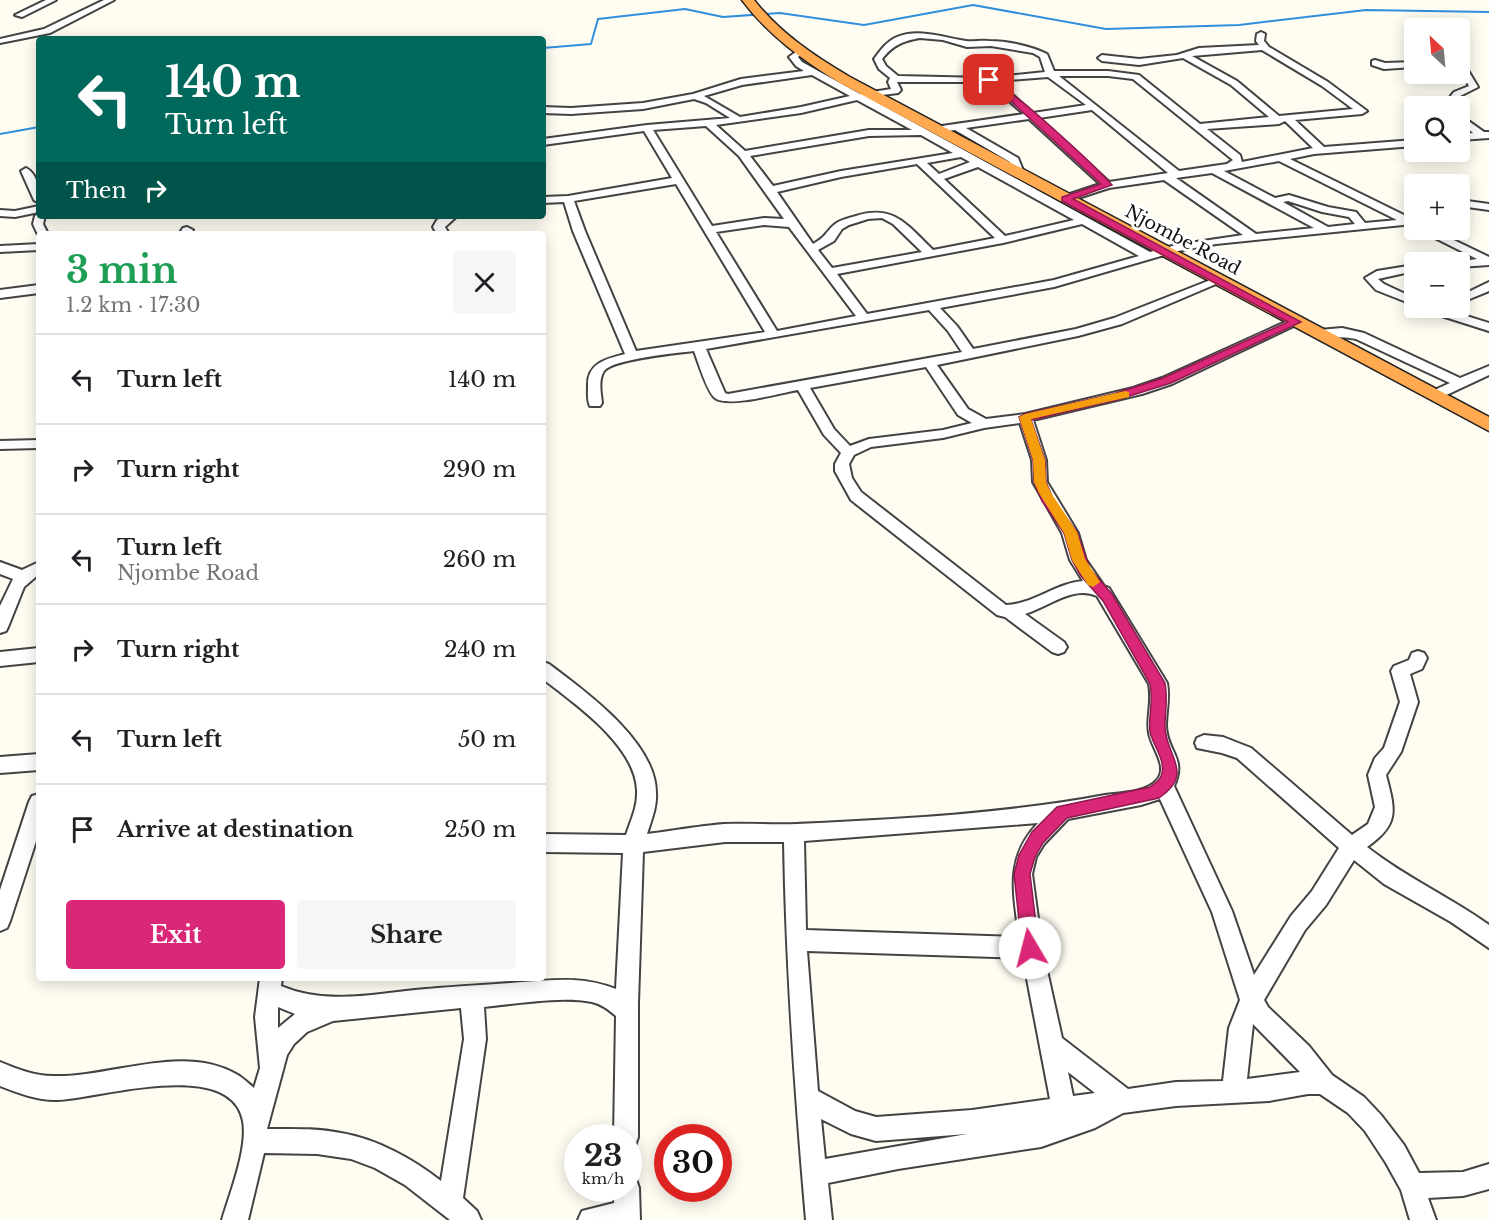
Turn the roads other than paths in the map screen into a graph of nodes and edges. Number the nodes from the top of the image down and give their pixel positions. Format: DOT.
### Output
graph roads {
  1 [pos="52,0"];
  2 [pos="110,0"];
  3 [pos="756,10"];
  4 [pos="19,15"];
  5 [pos="1261,34"];
  6 [pos="0,41"];
  7 [pos="1264,47"];
  8 [pos="801,51"];
  9 [pos="1186,56"];
  10 [pos="1102,58"];
  11 [pos="1375,63"];
  12 [pos="1404,65"];
  13 [pos="813,72"];
  14 [pos="1052,75"];
  15 [pos="895,79"];
  16 [pos="1470,79"];
  17 [pos="989,80"];
  18 [pos="1473,88"];
  19 [pos="1484,89"];
  20 [pos="695,96"];
  21 [pos="865,96"];
  22 [pos="1455,96"];
  23 [pos="1094,106"];
  24 [pos="1277,109"];
  25 [pos="548,110"];
  26 [pos="1031,116"];
  27 [pos="739,120"];
  28 [pos="899,120"];
  29 [pos="1285,120"];
  30 [pos="577,123"];
  31 [pos="709,124"];
  32 [pos="1470,125"];
  33 [pos="957,127"];
  34 [pos="1200,127"];
  35 [pos="647,128"];
  36 [pos="885,132"];
  37 [pos="931,133"];
  38 [pos="1485,135"];
  39 [pos="1470,136"];
  40 [pos="546,140"];
  41 [pos="1404,144"];
  42 [pos="1321,150"];
  43 [pos="743,154"];
  44 [pos="962,154"];
  45 [pos="1280,158"];
  46 [pos="919,161"];
  47 [pos="978,163"];
  48 [pos="1230,166"];
  49 [pos="1213,169"];
  50 [pos="26,171"];
  51 [pos="1018,173"];
  52 [pos="1172,176"];
  53 [pos="938,178"];
  54 [pos="679,180"];
  55 [pos="1107,185"];
  56 [pos="771,190"];
  57 [pos="36,193"];
  58 [pos="568,199"];
  59 [pos="1065,199"];
  60 [pos="546,200"];
  61 [pos="1275,201"];
  62 [pos="1470,205"];
  63 [pos="1489,207"];
  64 [pos="36,210"];
  65 [pos="0,213"];
  66 [pos="1404,217"];
  67 [pos="446,219"];
  68 [pos="1404,220"];
  69 [pos="1081,221"];
  70 [pos="793,225"];
  71 [pos="1362,227"];
  72 [pos="709,230"];
  73 [pos="1326,230"];
  74 [pos="441,231"];
  75 [pos="1253,237"];
  76 [pos="1003,240"];
  77 [pos="1445,240"];
  78 [pos="36,247"];
  79 [pos="0,249"];
  80 [pos="812,249"];
  81 [pos="931,254"];
  82 [pos="1155,254"];
  83 [pos="1489,262"];
  84 [pos="1470,263"];
  85 [pos="1404,270"];
  86 [pos="830,272"];
  87 [pos="1217,280"];
  88 [pos="1489,286"];
  89 [pos="36,289"];
  90 [pos="0,294"];
  91 [pos="1470,295"];
  92 [pos="1404,298"];
  93 [pos="930,305"];
  94 [pos="864,318"];
  95 [pos="1461,318"];
  96 [pos="1296,322"];
  97 [pos="1489,327"];
  98 [pos="773,334"];
  99 [pos="1319,334"];
  100 [pos="699,347"];
  101 [pos="969,353"];
  102 [pos="632,356"];
  103 [pos="929,362"];
  104 [pos="1489,369"];
  105 [pos="1460,383"];
  106 [pos="802,386"];
  107 [pos="1435,395"];
  108 [pos="595,403"];
  109 [pos="1025,417"];
  110 [pos="984,424"];
  111 [pos="1489,425"];
  112 [pos="36,444"];
  113 [pos="0,445"];
  114 [pos="848,452"];
  115 [pos="0,568"];
  116 [pos="36,568"];
  117 [pos="23,576"];
  118 [pos="1098,588"];
  119 [pos="1010,612"];
  120 [pos="0,627"];
  121 [pos="1058,647"];
  122 [pos="36,655"];
  123 [pos="1418,658"];
  124 [pos="0,659"];
  125 [pos="546,671"];
  126 [pos="1204,743"];
  127 [pos="36,762"];
  128 [pos="0,765"];
  129 [pos="1164,786"];
  130 [pos="36,811"];
  131 [pos="1062,812"];
  132 [pos="1375,830"];
  133 [pos="794,833"];
  134 [pos="546,843"];
  135 [pos="634,844"];
  136 [pos="1352,846"];
  137 [pos="1371,862"];
  138 [pos="0,921"];
  139 [pos="1489,938"];
  140 [pos="796,940"];
  141 [pos="1030,948"];
  142 [pos="270,985"];
  143 [pos="467,996"];
  144 [pos="1251,1000"];
  145 [pos="333,1010"];
  146 [pos="626,1010"];
  147 [pos="1051,1044"];
  148 [pos="270,1068"];
  149 [pos="0,1074"];
  150 [pos="1324,1083"];
  151 [pos="1234,1092"];
  152 [pos="807,1098"];
  153 [pos="1123,1100"];
  154 [pos="1064,1110"];
  155 [pos="626,1124"];
  156 [pos="254,1132"];
  157 [pos="815,1173"];
  158 [pos="1489,1176"];
  159 [pos="1412,1185"];
  160 [pos="450,1203"];
  161 [pos="627,1217"];
  162 [pos="235,1220"];
  163 [pos="468,1220"];
  164 [pos="591,1220"];
  165 [pos="819,1220"];
  166 [pos="1423,1220"];
  1 -- 4 [label="street"];
  2 -- 6 [label="street"];
  3 -- 8 [label="highway, Njombe Road"];
  5 -- 7 [label="street"];
  7 -- 9 [label="street"];
  7 -- 29 [label="street"];
  8 -- 13 [label="street"];
  8 -- 21 [label="highway, Njombe Road"];
  9 -- 10 [label="street"];
  9 -- 29 [label="street"];
  11 -- 12 [label="street"];
  13 -- 20 [label="street"];
  13 -- 21 [label="street"];
  14 -- 15 [label="street"];
  14 -- 17 [label="street"];
  14 -- 23 [label="street"];
  14 -- 34 [label="street"];
  15 -- 17 [label="street"];
  15 -- 21 [label="street"];
  16 -- 18 [label="street"];
  17 -- 26 [label="street"];
  18 -- 19 [label="street"];
  18 -- 22 [label="street"];
  20 -- 27 [label="street"];
  20 -- 30 [label="street"];
  21 -- 27 [label="street"];
  21 -- 28 [label="street"];
  21 -- 37 [label="highway, Njombe Road"];
  23 -- 26 [label="street"];
  23 -- 52 [label="street"];
  24 -- 29 [label="street"];
  25 -- 30 [label="street"];
  26 -- 33 [label="street"];
  26 -- 55 [label="street"];
  27 -- 31 [label="street"];
  28 -- 36 [label="street"];
  28 -- 37 [label="street"];
  29 -- 34 [label="street"];
  29 -- 42 [label="street"];
  30 -- 35 [label="street"];
  30 -- 40 [label="street"];
  31 -- 35 [label="street"];
  31 -- 43 [label="street"];
  32 -- 38 [label="street"];
  33 -- 37 [label="street"];
  33 -- 51 [label="street"];
  34 -- 48 [label="street"];
  35 -- 54 [label="street"];
  36 -- 37 [label="street"];
  36 -- 43 [label="street"];
  37 -- 44 [label="street"];
  37 -- 51 [label="highway, Njombe Road"];
  38 -- 39 [label="street"];
  41 -- 42 [label="street"];
  42 -- 45 [label="street"];
  43 -- 56 [label="street"];
  44 -- 46 [label="street"];
  44 -- 47 [label="street"];
  45 -- 48 [label="street"];
  45 -- 66 [label="street"];
  46 -- 53 [label="street"];
  46 -- 56 [label="street"];
  47 -- 53 [label="street"];
  47 -- 69 [label="street"];
  48 -- 49 [label="street"];
  49 -- 52 [label="street"];
  49 -- 61 [label="street"];
  50 -- 57 [label="street"];
  51 -- 59 [label="highway, Njombe Road"];
  52 -- 55 [label="street"];
  52 -- 75 [label="street"];
  53 -- 76 [label="street"];
  54 -- 58 [label="street"];
  54 -- 72 [label="street"];
  55 -- 59 [label="street"];
  56 -- 70 [label="street"];
  58 -- 60 [label="street"];
  58 -- 102 [label="street"];
  59 -- 82 [label="highway, Njombe Road"];
  61 -- 71 [label="street"];
  61 -- 73 [label="street"];
  62 -- 63 [label="street"];
  64 -- 65 [label="street"];
  67 -- 74 [label="street"];
  68 -- 71 [label="street"];
  69 -- 76 [label="street"];
  69 -- 82 [label="street"];
  70 -- 72 [label="street"];
  70 -- 80 [label="street"];
  71 -- 73 [label="street"];
  72 -- 98 [label="street"];
  73 -- 75 [label="street"];
  75 -- 82 [label="street"];
  76 -- 81 [label="street"];
  77 -- 83 [label="street"];
  78 -- 79 [label="street"];
  80 -- 81 [label="street"];
  80 -- 86 [label="street"];
  81 -- 86 [label="street"];
  82 -- 87 [label="highway, Njombe Road"];
  82 -- 93 [label="street"];
  83 -- 84 [label="street"];
  85 -- 92 [label="street"];
  86 -- 94 [label="street"];
  87 -- 96 [label="highway, Njombe Road"];
  87 -- 101 [label="street"];
  88 -- 91 [label="street"];
  89 -- 90 [label="street"];
  93 -- 94 [label="street"];
  93 -- 101 [label="street"];
  94 -- 98 [label="street"];
  95 -- 97 [label="street"];
  96 -- 99 [label="highway, Njombe Road"];
  96 -- 109 [label="street"];
  98 -- 100 [label="street"];
  99 -- 105 [label="street"];
  99 -- 107 [label="highway, Njombe Road"];
  100 -- 102 [label="street"];
  100 -- 106 [label="street"];
  101 -- 103 [label="street"];
  102 -- 108 [label="street"];
  103 -- 106 [label="street"];
  103 -- 110 [label="street"];
  104 -- 105 [label="street"];
  105 -- 107 [label="street"];
  106 -- 114 [label="street"];
  107 -- 111 [label="highway, Njombe Road"];
  109 -- 110 [label="street"];
  109 -- 118 [label="street"];
  110 -- 114 [label="street"];
  112 -- 113 [label="street"];
  114 -- 119 [label="street"];
  115 -- 117 [label="street"];
  116 -- 117 [label="street"];
  117 -- 120 [label="street"];
  118 -- 119 [label="street"];
  118 -- 129 [label="street"];
  119 -- 121 [label="street"];
  122 -- 124 [label="street"];
  123 -- 132 [label="street"];
  125 -- 135 [label="street"];
  126 -- 136 [label="street"];
  127 -- 128 [label="street"];
  129 -- 131 [label="street"];
  129 -- 144 [label="street"];
  130 -- 138 [label="street"];
  131 -- 133 [label="street"];
  131 -- 141 [label="street"];
  132 -- 136 [label="street"];
  132 -- 137 [label="street"];
  133 -- 135 [label="street"];
  133 -- 140 [label="street"];
  134 -- 135 [label="street"];
  135 -- 146 [label="street"];
  136 -- 137 [label="street"];
  136 -- 144 [label="street"];
  137 -- 139 [label="street"];
  140 -- 141 [label="street"];
  140 -- 152 [label="street"];
  141 -- 147 [label="street"];
  142 -- 145 [label="street"];
  142 -- 148 [label="street"];
  143 -- 145 [label="street"];
  143 -- 146 [label="street"];
  143 -- 160 [label="street"];
  144 -- 150 [label="street"];
  144 -- 151 [label="street"];
  145 -- 148 [label="street"];
  146 -- 155 [label="street"];
  147 -- 153 [label="street"];
  147 -- 154 [label="street"];
  148 -- 156 [label="street"];
  149 -- 156 [label="street"];
  150 -- 151 [label="street"];
  150 -- 159 [label="street"];
  151 -- 153 [label="street"];
  152 -- 154 [label="street"];
  152 -- 157 [label="street"];
  153 -- 154 [label="street"];
  153 -- 157 [label="street"];
  156 -- 160 [label="street"];
  156 -- 162 [label="street"];
  157 -- 165 [label="street"];
  158 -- 159 [label="street"];
  159 -- 166 [label="street"];
  160 -- 163 [label="street"];
  161 -- 164 [label="street"];
}
